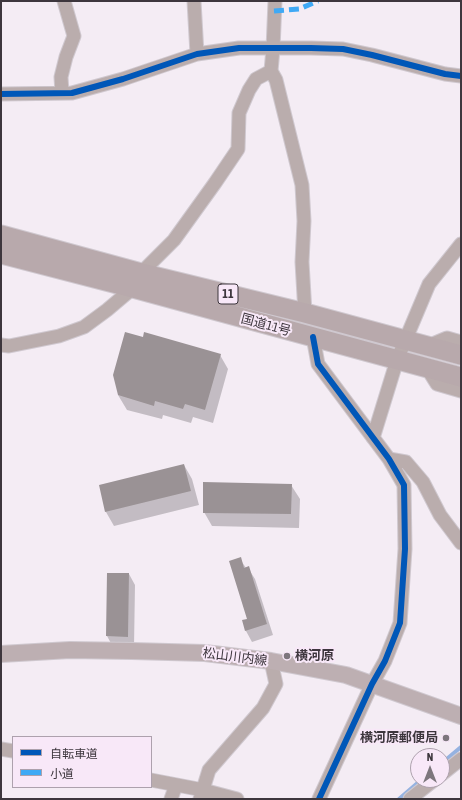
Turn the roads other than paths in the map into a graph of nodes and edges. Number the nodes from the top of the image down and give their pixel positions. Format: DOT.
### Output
graph roads {
  1 [pos="64,1"];
  2 [pos="194,1"];
  3 [pos="275,1"];
  4 [pos="273,49"];
  5 [pos="197,54"];
  6 [pos="271,71"];
  7 [pos="461,76"];
  8 [pos="1,94"];
  9 [pos="62,94"];
  10 [pos="1,234"];
  11 [pos="461,244"];
  12 [pos="1,254"];
  13 [pos="137,280"];
  14 [pos="305,313"];
  15 [pos="313,337"];
  16 [pos="405,340"];
  17 [pos="1,345"];
  18 [pos="459,350"];
  19 [pos="397,360"];
  20 [pos="427,368"];
  21 [pos="455,376"];
  22 [pos="461,390"];
  23 [pos="373,438"];
  24 [pos="389,459"];
  25 [pos="461,542"];
  26 [pos="1,654"];
  27 [pos="271,661"];
  28 [pos="372,684"];
  29 [pos="461,716"];
  30 [pos="1,749"];
  31 [pos="12,752"];
  32 [pos="461,759"];
  33 [pos="450,768"];
  34 [pos="152,780"];
  35 [pos="176,785"];
  36 [pos="424,788"];
  37 [pos="201,795"];
  38 [pos="171,799"];
  39 [pos="237,799"];
  40 [pos="319,799"];
  41 [pos="410,799"];
  1 -- 9 [label="street"];
  2 -- 5 [label="street"];
  3 -- 4 [label="street"];
  4 -- 5 [label="street"];
  4 -- 6 [label="street"];
  4 -- 7 [label="street"];
  5 -- 9 [label="street"];
  6 -- 13 [label="street"];
  6 -- 14 [label="street"];
  8 -- 9 [label="street"];
  10 -- 13 [label="highway, 国道11号 / 11"];
  11 -- 16 [label="street"];
  12 -- 13 [label="highway, 国道11号 / 11"];
  13 -- 14 [label="highway, 国道11号 / 11"];
  13 -- 15 [label="highway, 国道11号 / 11"];
  13 -- 17 [label="street"];
  14 -- 16 [label="highway, 国道11号 / 11"];
  15 -- 19 [label="highway, 国道11号 / 11"];
  15 -- 23 [label="street"];
  16 -- 18 [label="highway, 国道11号 / 11"];
  16 -- 19 [label="street"];
  19 -- 20 [label="highway, 国道11号 / 11"];
  19 -- 23 [label="street"];
  20 -- 21 [label="highway, 国道11号 / 11"];
  20 -- 22 [label="street"];
  23 -- 24 [label="street"];
  24 -- 25 [label="street"];
  24 -- 28 [label="street"];
  26 -- 27 [label="main road, 松山川内線"];
  27 -- 28 [label="main road, 松山川内線"];
  27 -- 37 [label="street"];
  28 -- 29 [label="main road, 松山川内線"];
  28 -- 40 [label="street"];
  30 -- 31 [label="street"];
  32 -- 33 [label="street"];
  34 -- 35 [label="street"];
  35 -- 37 [label="street"];
  35 -- 38 [label="street"];
  36 -- 41 [label="street"];
  37 -- 39 [label="street"];
}
